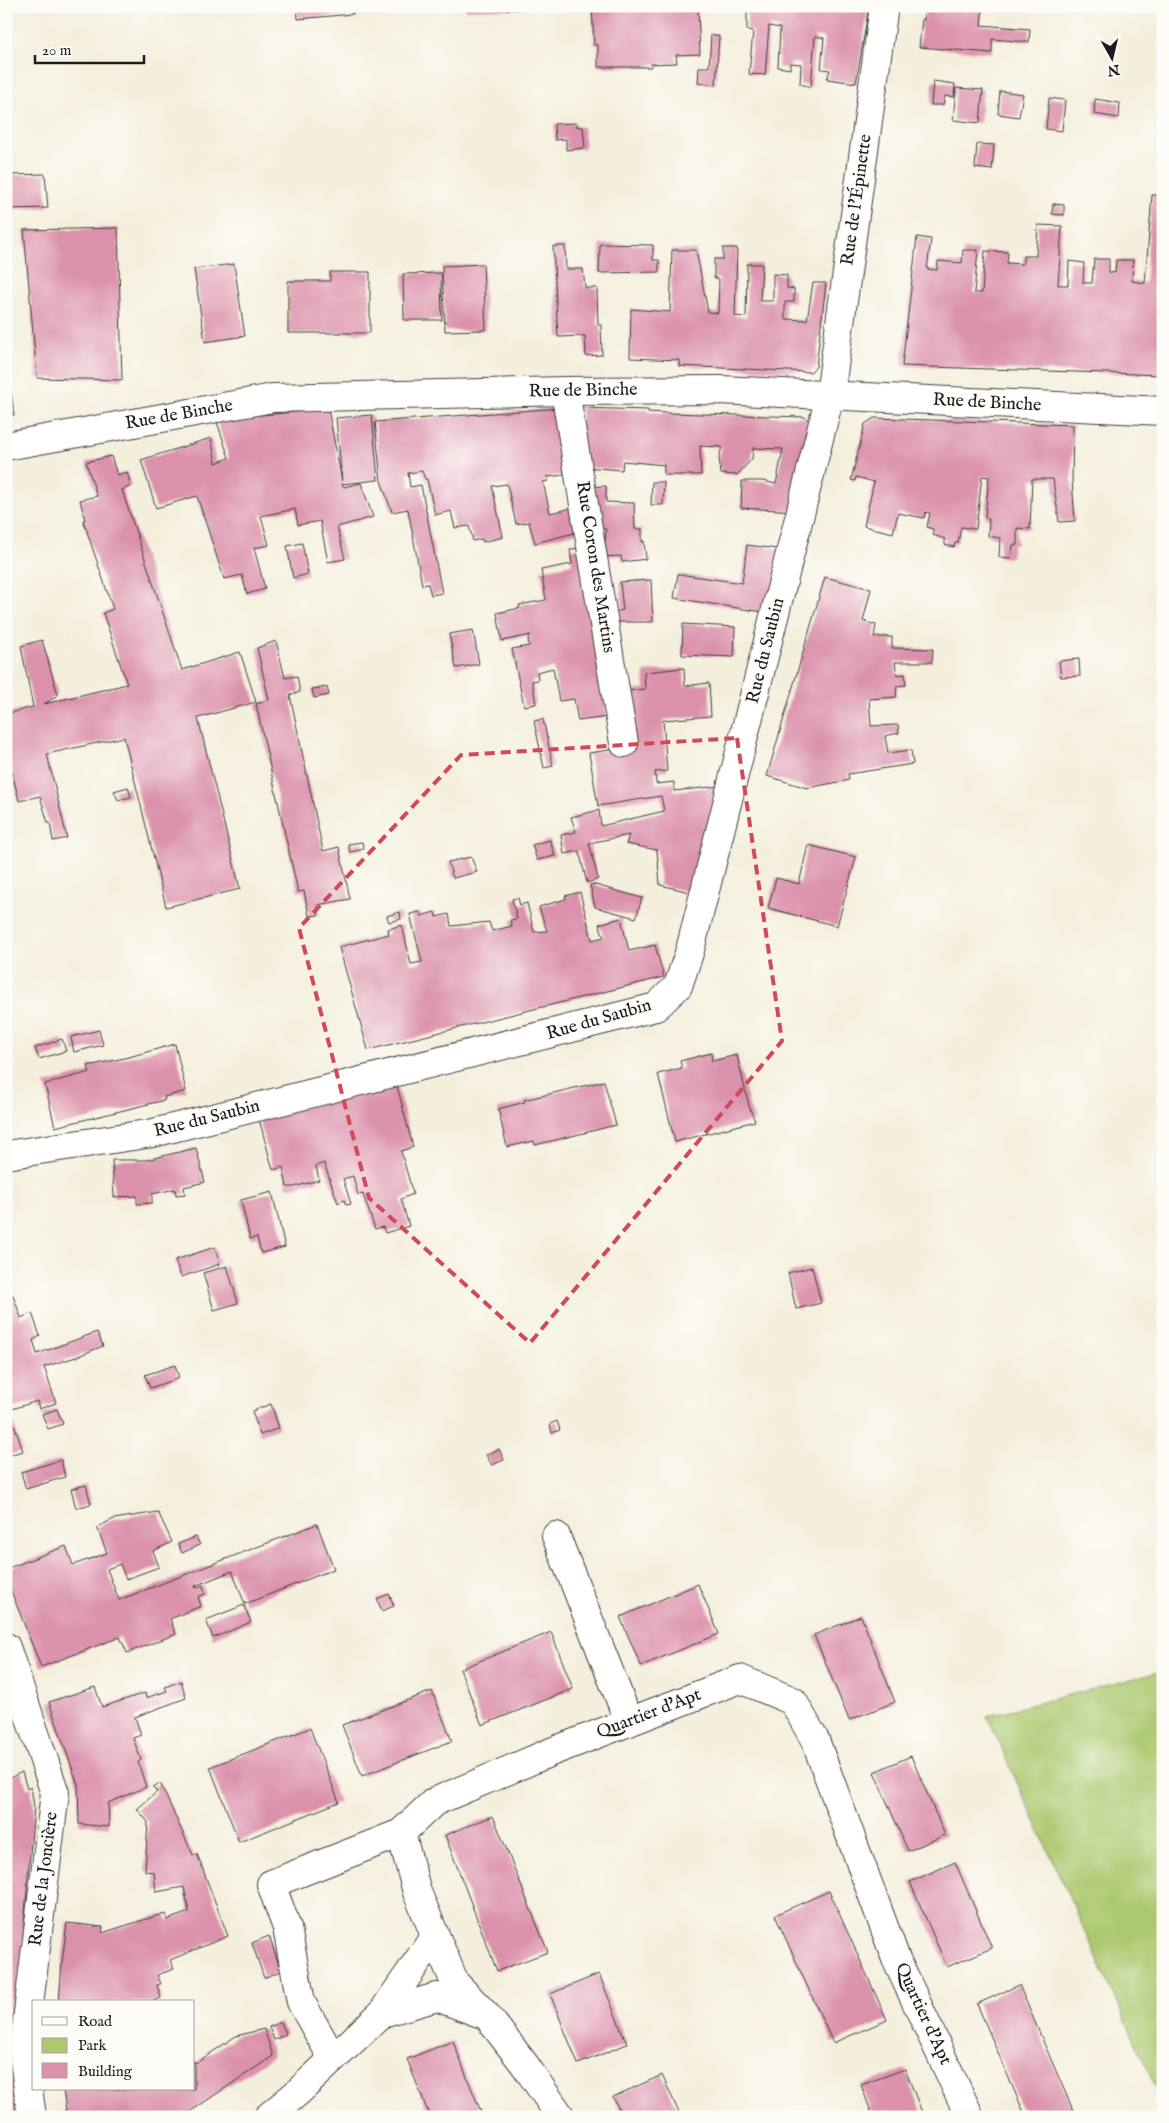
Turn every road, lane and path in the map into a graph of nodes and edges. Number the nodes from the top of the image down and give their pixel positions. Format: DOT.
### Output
graph roads {
  1 [pos="884,6"];
  2 [pos="565,391"];
  3 [pos="830,395"];
  4 [pos="1163,411"];
  5 [pos="6,446"];
  6 [pos="624,743"];
  7 [pos="6,1155"];
  8 [pos="556,1536"];
  9 [pos="6,1647"];
  10 [pos="628,1722"];
  11 [pos="401,1833"];
  12 [pos="435,1936"];
  13 [pos="382,2012"];
  14 [pos="488,2017"];
  15 [pos="333,2059"];
  16 [pos="32,2117"];
  17 [pos="268,2117"];
  18 [pos="561,2117"];
  19 [pos="970,2117"];
  1 -- 3 [label="street, Rue de l'Épinette"];
  2 -- 3 [label="street, Rue de Binche"];
  2 -- 5 [label="street, Rue de Binche"];
  2 -- 6 [label="street, Rue Coron des Martins"];
  3 -- 4 [label="street, Rue de Binche"];
  3 -- 7 [label="street, Rue du Saubin"];
  8 -- 10 [label="street"];
  9 -- 16 [label="street, Rue de la Joncière"];
  10 -- 11 [label="street, Quartier d'Apt"];
  10 -- 19 [label="street, Quartier d'Apt"];
  11 -- 12 [label="street"];
  11 -- 15 [label="street"];
  12 -- 13 [label="street"];
  12 -- 14 [label="street"];
  13 -- 14 [label="street"];
  13 -- 15 [label="street"];
  14 -- 18 [label="street"];
  15 -- 17 [label="street"];
}
